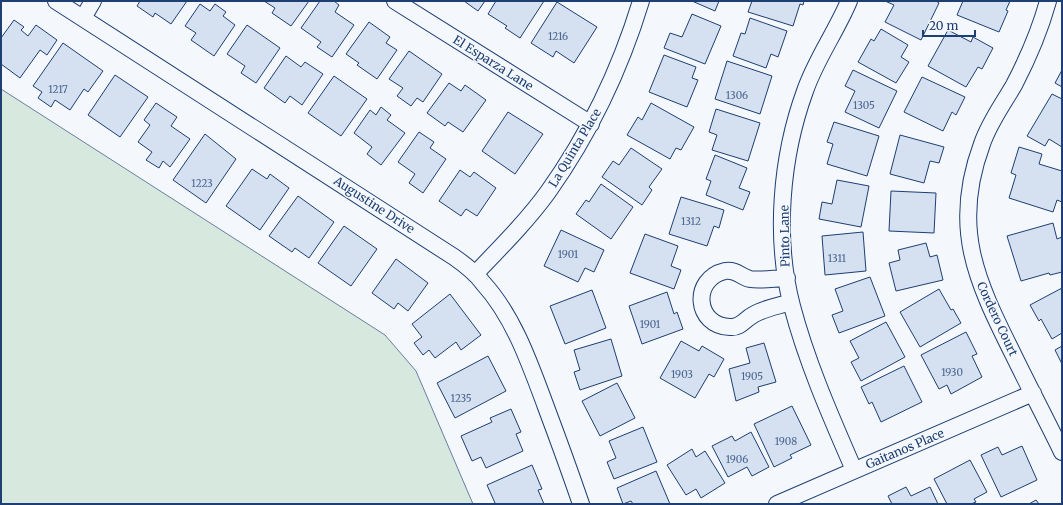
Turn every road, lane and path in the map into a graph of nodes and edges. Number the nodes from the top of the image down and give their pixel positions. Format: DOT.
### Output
graph roads {
  1 [pos="56,1"];
  2 [pos="93,1"];
  3 [pos="395,1"];
  4 [pos="642,1"];
  5 [pos="849,1"];
  6 [pos="1048,1"];
  7 [pos="83,18"];
  8 [pos="591,124"];
  9 [pos="475,274"];
  10 [pos="787,278"];
  11 [pos="791,302"];
  12 [pos="1033,393"];
  13 [pos="1062,452"];
  14 [pos="854,470"];
  15 [pos="581,504"];
  16 [pos="777,504"];
  1 -- 7 [label="street, Augustine Drive"];
  2 -- 7 [label="street"];
  3 -- 8 [label="street, El Esparza Lane"];
  4 -- 8 [label="street, La Quinta Place"];
  5 -- 10 [label="street, Pinto Lane"];
  6 -- 12 [label="street, Cordero Court"];
  7 -- 9 [label="street, Augustine Drive"];
  8 -- 9 [label="street, La Quinta Place"];
  9 -- 15 [label="street, Augustine Drive"];
  10 -- 11 [label="street, Pinto Lane"];
  10 -- 11 [label="street"];
  11 -- 14 [label="street, Pinto Lane"];
  12 -- 13 [label="street, Cordero Court"];
  12 -- 14 [label="street, Gaitanos Place"];
  14 -- 16 [label="street, Gaitanos Place"];
}
